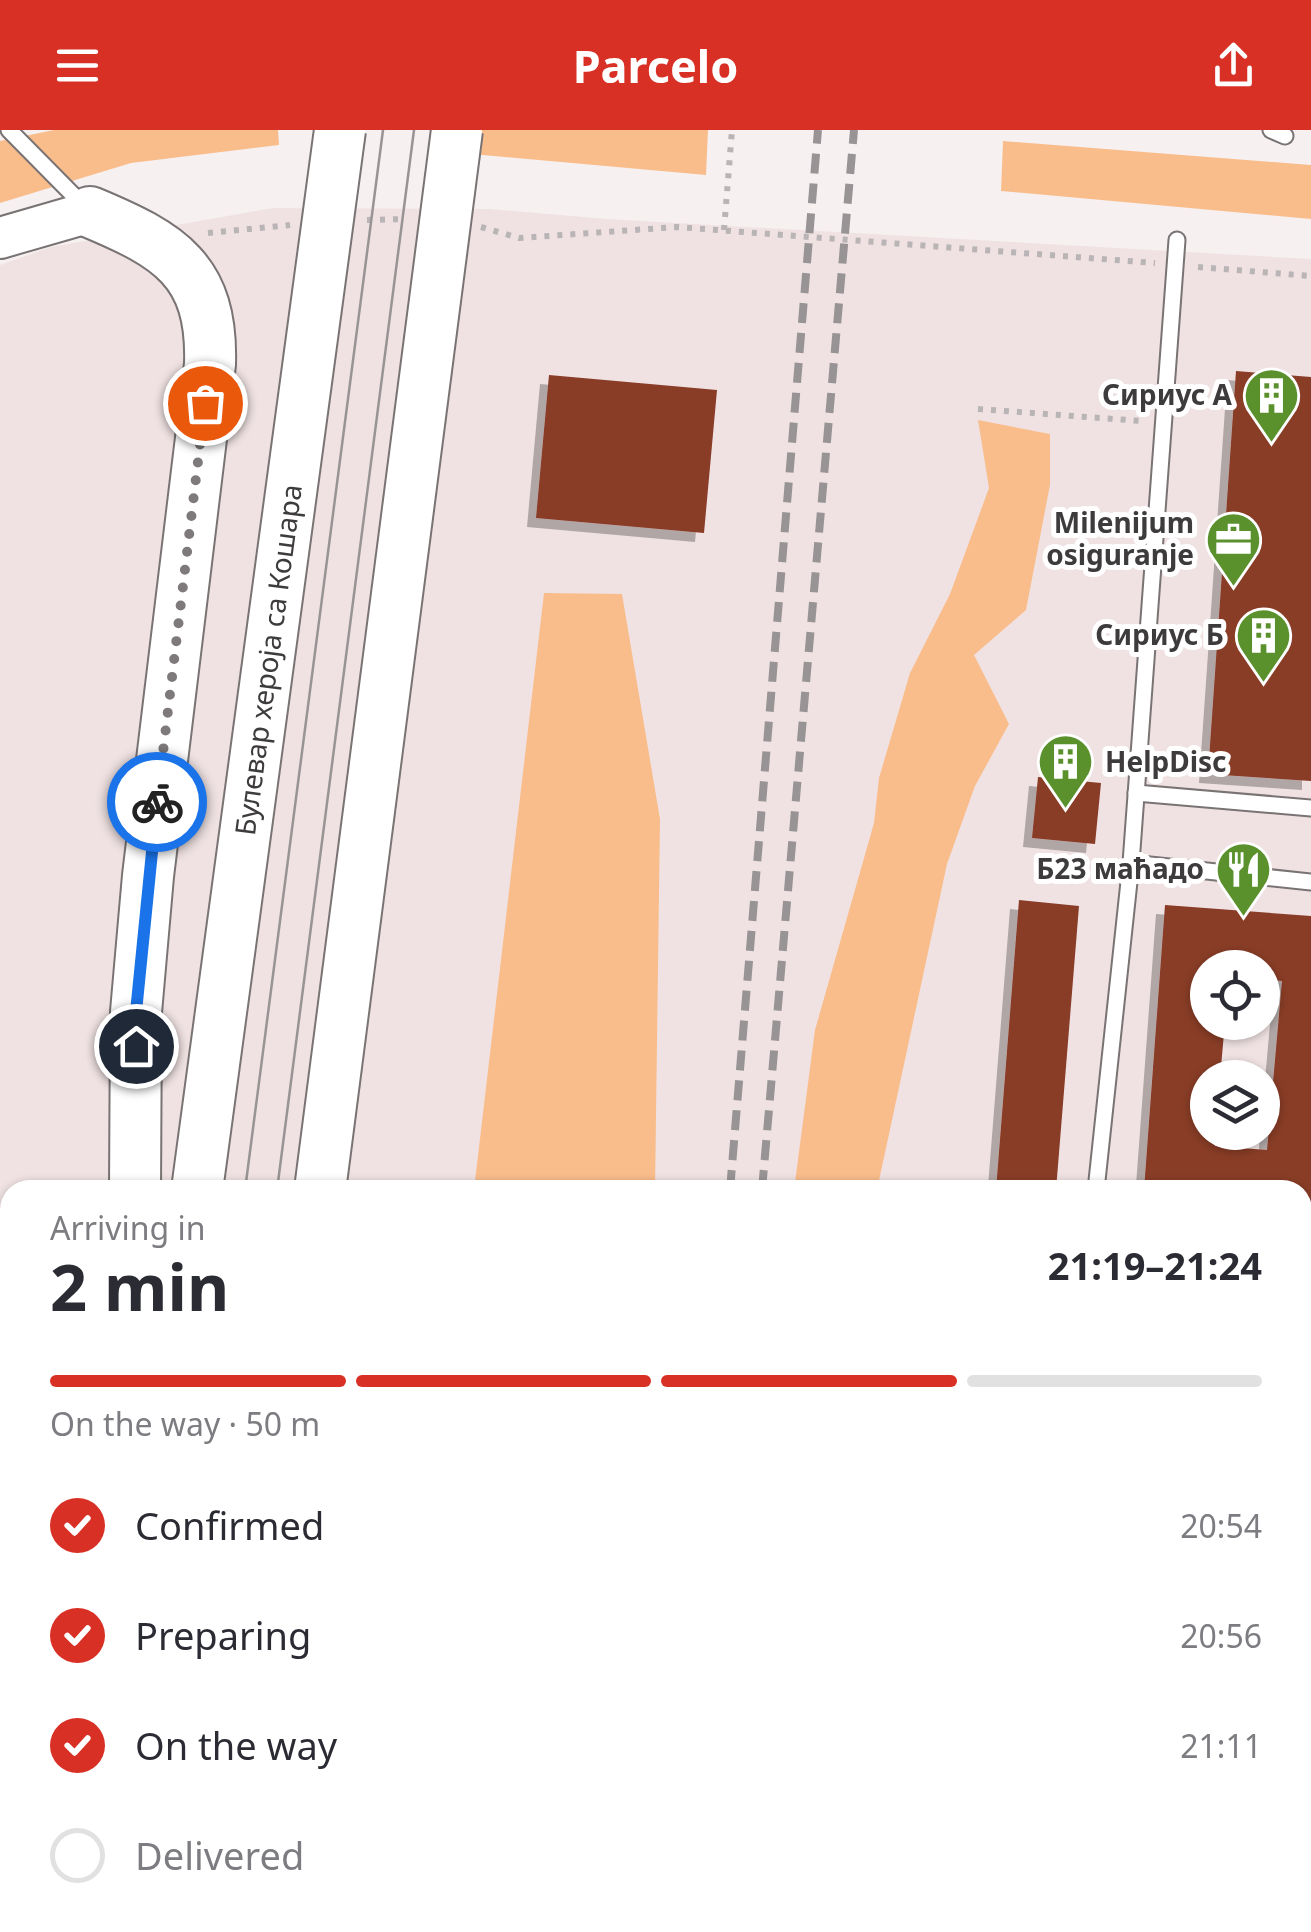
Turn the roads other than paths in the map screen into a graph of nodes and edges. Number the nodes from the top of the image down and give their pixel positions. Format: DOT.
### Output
graph roads {
  1 [pos="9,130"];
  2 [pos="340,130"];
  3 [pos="458,130"];
  4 [pos="90,212"];
  5 [pos="0,238"];
  6 [pos="1176,240"];
  7 [pos="1136,794"];
  8 [pos="1311,808"];
  9 [pos="1131,863"];
  10 [pos="1311,882"];
  11 [pos="136,1180"];
  12 [pos="198,1180"];
  13 [pos="321,1180"];
  14 [pos="1097,1180"];
  1 -- 4 [label="lane"];
  2 -- 12 [label="main road, Булевар хероја са Кошара, bridge"];
  3 -- 13 [label="main road, bridge"];
  4 -- 5 [label="street"];
  4 -- 11 [label="main road"];
  6 -- 7 [label="lane"];
  7 -- 8 [label="lane"];
  7 -- 9 [label="lane"];
  9 -- 10 [label="lane"];
  9 -- 14 [label="lane"];
}
